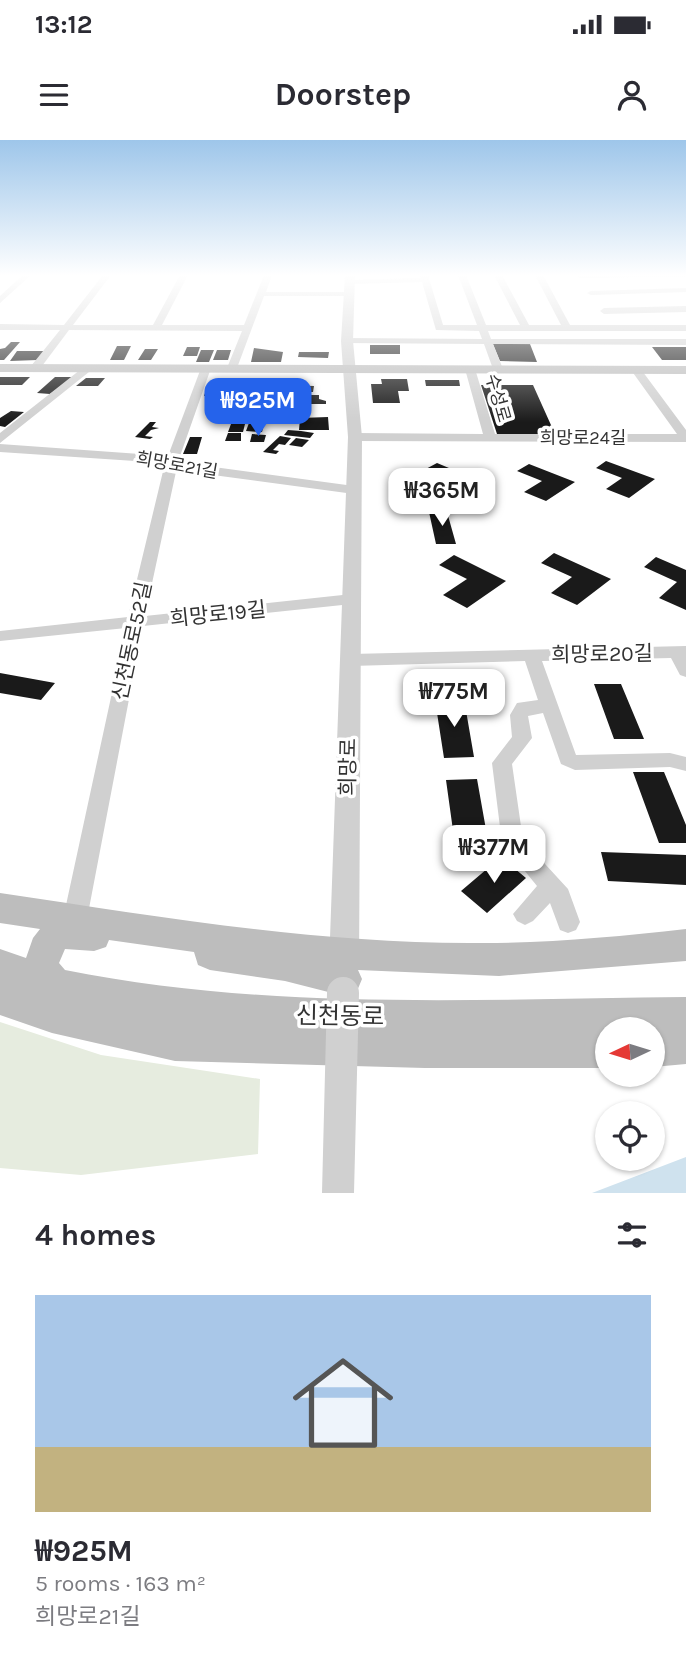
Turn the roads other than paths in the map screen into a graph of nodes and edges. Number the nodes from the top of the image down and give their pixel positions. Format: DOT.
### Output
graph roads {
  1 [pos="69,324"];
  2 [pos="158,324"];
  3 [pos="250,324"];
  4 [pos="348,324"];
  5 [pos="438,324"];
  6 [pos="481,324"];
  7 [pos="524,324"];
  8 [pos="565,324"];
  9 [pos="613,324"];
  10 [pos="0,327"];
  11 [pos="67,327"];
  12 [pos="156,327"];
  13 [pos="249,328"];
  14 [pos="483,328"];
  15 [pos="526,328"];
  16 [pos="567,328"];
  17 [pos="616,328"];
  18 [pos="686,328"];
  19 [pos="347,341"];
  20 [pos="487,342"];
  21 [pos="686,342"];
  22 [pos="0,368"];
  23 [pos="35,368"];
  24 [pos="89,368"];
  25 [pos="206,368"];
  26 [pos="232,368"];
  27 [pos="348,368"];
  28 [pos="470,369"];
  29 [pos="498,369"];
  30 [pos="636,370"];
  31 [pos="686,370"];
  32 [pos="685,435"];
  33 [pos="355,437"];
  34 [pos="490,438"];
  35 [pos="0,439"];
  36 [pos="0,448"];
  37 [pos="172,461"];
  38 [pos="354,490"];
  39 [pos="352,599"];
  40 [pos="135,623"];
  41 [pos="0,636"];
  42 [pos="681,652"];
  43 [pos="532,656"];
  44 [pos="351,660"];
  45 [pos="686,671"];
  46 [pos="549,706"];
  47 [pos="686,764"];
  48 [pos="563,892"];
  49 [pos="0,908"];
  50 [pos="525,915"];
  51 [pos="75,919"];
  52 [pos="568,922"];
  53 [pos="686,945"];
  54 [pos="0,965"];
  55 [pos="344,975"];
  56 [pos="54,985"];
  57 [pos="0,998"];
  58 [pos="686,1015"];
  59 [pos="686,1045"];
  60 [pos="665,1047"];
  61 [pos="595,1049"];
  62 [pos="338,1193"];
  1 -- 11 [label="street"];
  2 -- 12 [label="street"];
  3 -- 13 [label="street"];
  4 -- 19 [label="street, 희망로"];
  5 -- 14 [label="street"];
  6 -- 14 [label="street"];
  7 -- 15 [label="street"];
  8 -- 16 [label="street"];
  9 -- 17 [label="street"];
  10 -- 11 [label="street"];
  11 -- 12 [label="street"];
  11 -- 23 [label="street"];
  12 -- 13 [label="street"];
  13 -- 26 [label="street"];
  14 -- 15 [label="street"];
  14 -- 20 [label="street"];
  15 -- 16 [label="street"];
  16 -- 17 [label="street"];
  17 -- 18 [label="street"];
  19 -- 20 [label="street"];
  19 -- 27 [label="street, 희망로"];
  20 -- 21 [label="street"];
  20 -- 29 [label="street"];
  22 -- 23 [label="main road, 수성로"];
  23 -- 24 [label="main road, 수성로"];
  24 -- 25 [label="main road, 수성로"];
  24 -- 35 [label="street"];
  25 -- 26 [label="main road, 수성로"];
  25 -- 37 [label="street, 신천동로52길"];
  26 -- 27 [label="main road, 수성로"];
  27 -- 28 [label="main road, 수성로"];
  27 -- 33 [label="street, 희망로"];
  28 -- 29 [label="main road, 수성로"];
  28 -- 34 [label="street, 수성로"];
  29 -- 30 [label="main road, 수성로"];
  30 -- 31 [label="main road, 수성로"];
  30 -- 32 [label="street"];
  32 -- 34 [label="street, 희망로24길"];
  33 -- 34 [label="street, 희망로24길"];
  33 -- 38 [label="street, 희망로"];
  36 -- 37 [label="street, 희망로21길"];
  37 -- 38 [label="street, 희망로21길"];
  37 -- 40 [label="street, 신천동로52길"];
  38 -- 39 [label="street, 희망로"];
  39 -- 40 [label="street, 희망로19길"];
  39 -- 44 [label="street, 희망로"];
  40 -- 41 [label="street, 희망로19길"];
  40 -- 51 [label="street, 신천동로52길"];
  42 -- 43 [label="street, 희망로20길"];
  42 -- 45 [label="street"];
  43 -- 44 [label="street, 희망로20길"];
  43 -- 46 [label="street"];
  44 -- 55 [label="street, 희망로"];
  46 -- 47 [label="street"];
  46 -- 48 [label="street"];
  48 -- 50 [label="street"];
  48 -- 52 [label="street"];
  49 -- 51 [label="main road"];
  51 -- 55 [label="main road"];
  53 -- 55 [label="main road"];
  54 -- 56 [label="main road, 신천동로"];
  55 -- 56 [label="main road"];
  55 -- 62 [label="street, 희망로, bridge"];
  56 -- 58 [label="main road, 신천동로"];
  57 -- 61 [label="main road, 신천동로"];
  59 -- 60 [label="main road"];
}
